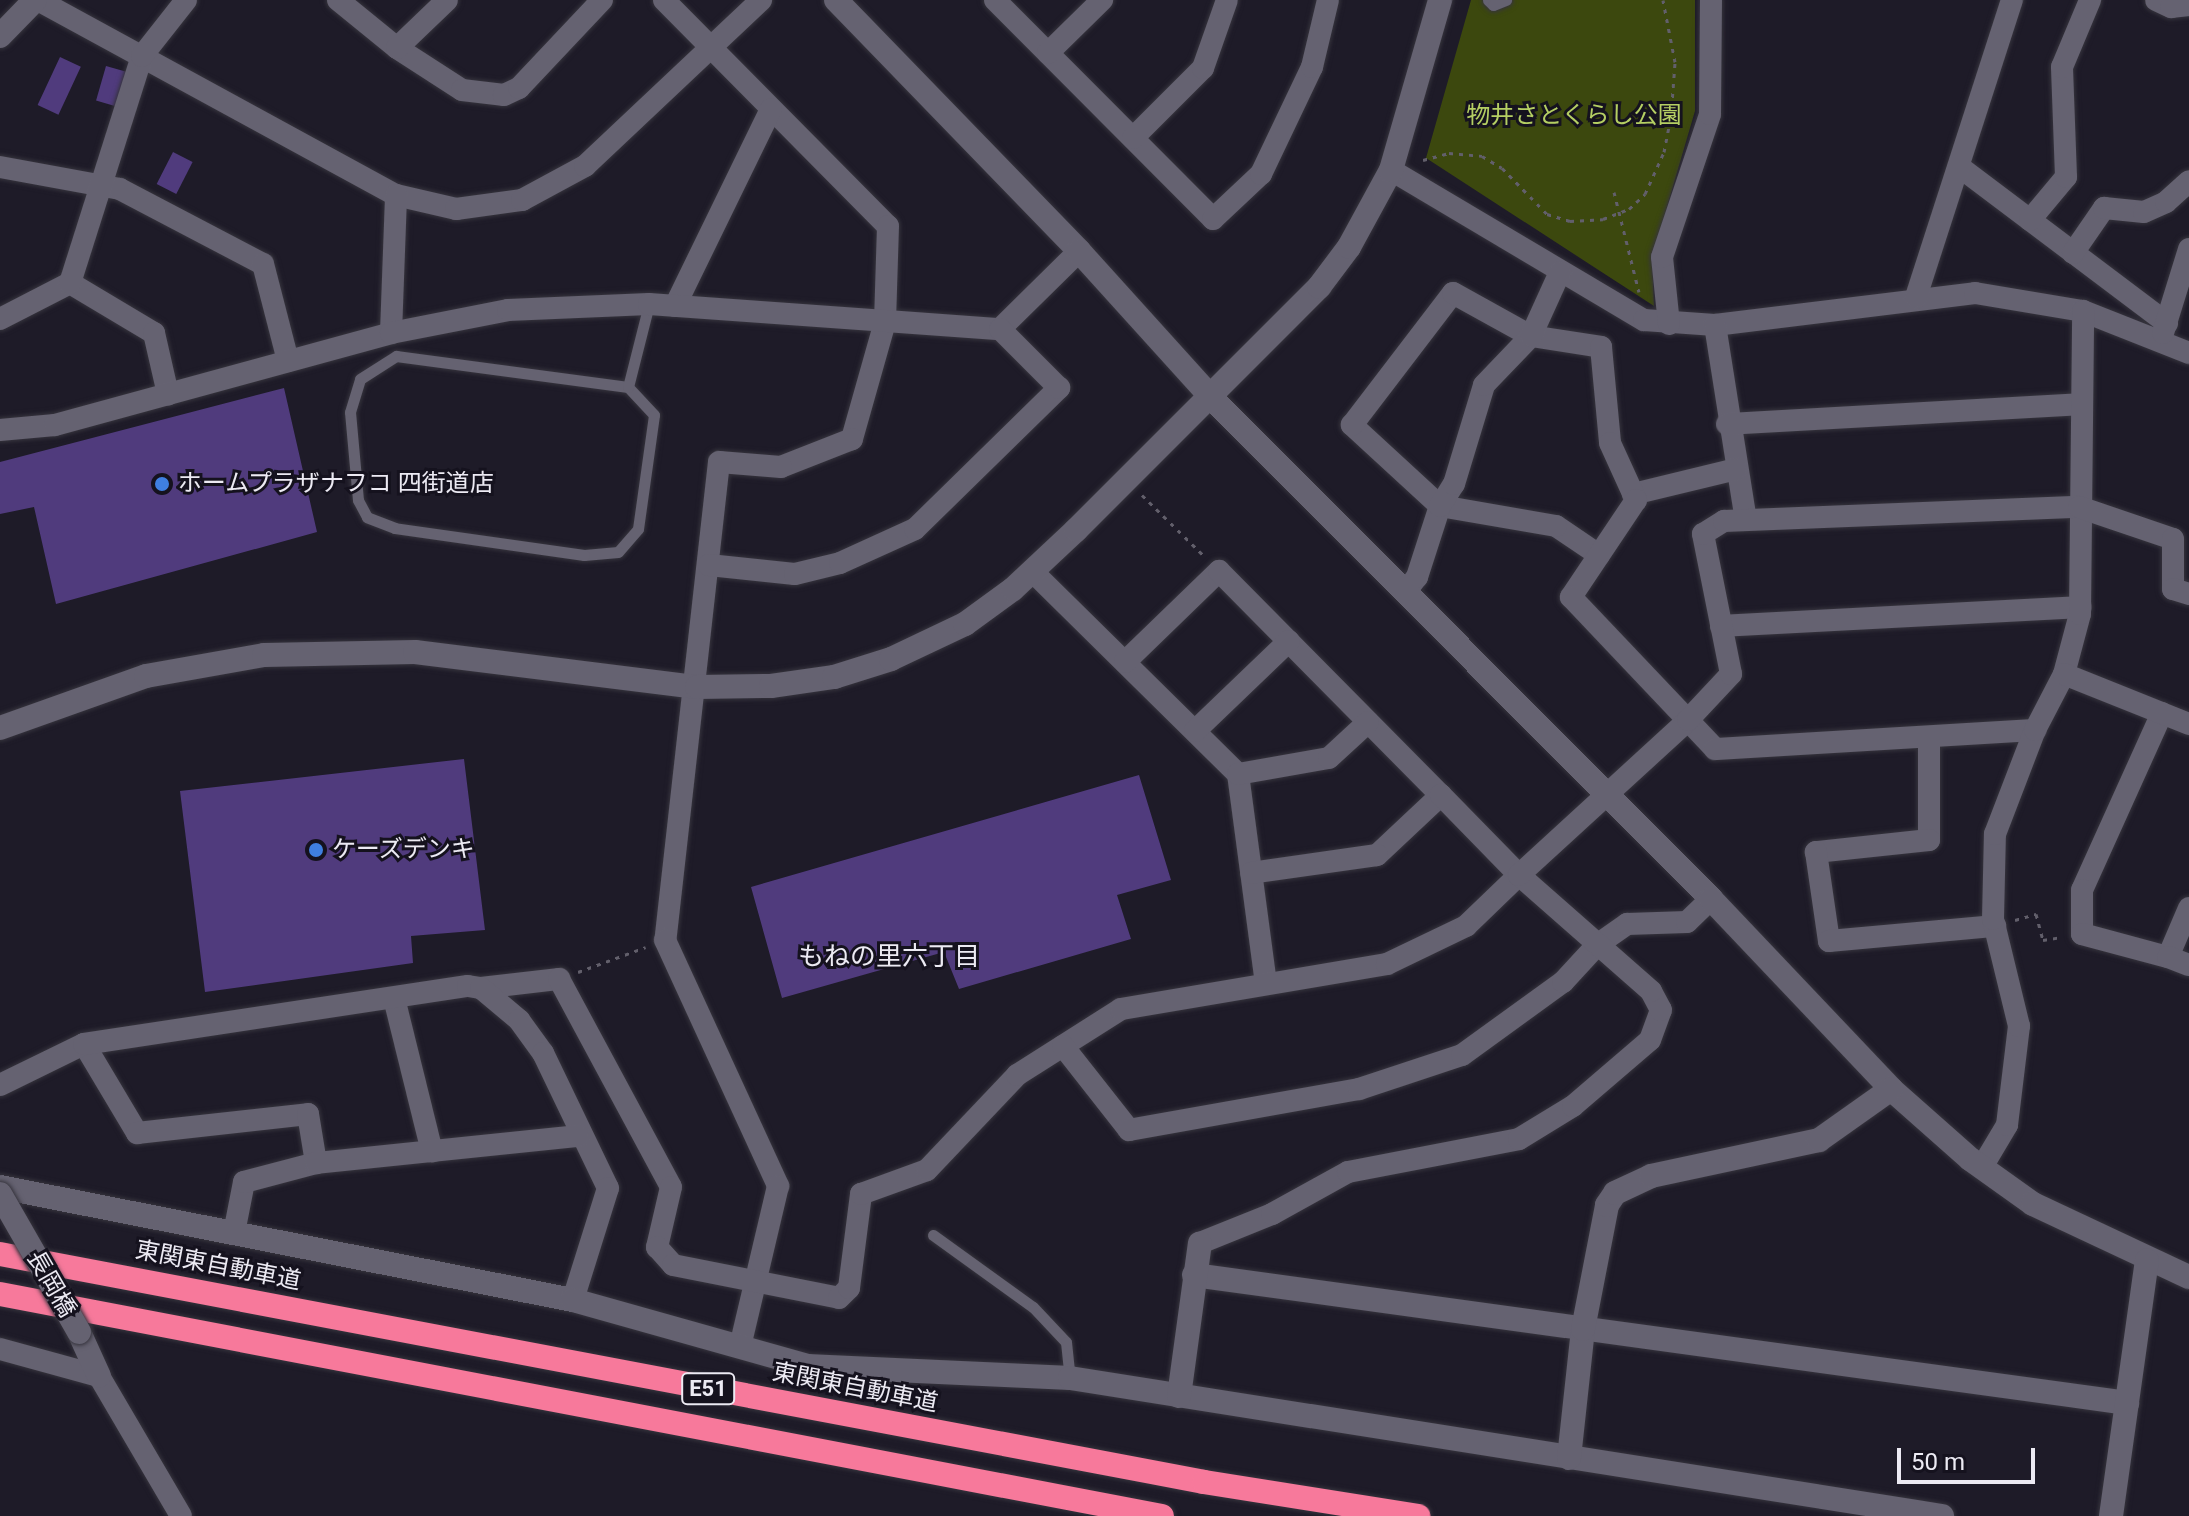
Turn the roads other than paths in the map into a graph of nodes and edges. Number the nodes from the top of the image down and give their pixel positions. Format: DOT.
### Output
graph roads {
  1 [pos="37,0"];
  2 [pos="186,0"];
  3 [pos="338,0"];
  4 [pos="447,0"];
  5 [pos="602,0"];
  6 [pos="664,0"];
  7 [pos="761,0"];
  8 [pos="836,0"];
  9 [pos="995,0"];
  10 [pos="1102,0"];
  11 [pos="1227,0"];
  12 [pos="1328,0"];
  13 [pos="1440,0"];
  14 [pos="1488,0"];
  15 [pos="1506,0"];
  16 [pos="1711,0"];
  17 [pos="2012,0"];
  18 [pos="2090,0"];
  19 [pos="2156,0"];
  20 [pos="2189,5"];
  21 [pos="0,36"];
  22 [pos="397,48"];
  23 [pos="713,50"];
  24 [pos="1048,53"];
  25 [pos="142,56"];
  26 [pos="771,109"];
  27 [pos="1133,138"];
  28 [pos="0,167"];
  29 [pos="1961,168"];
  30 [pos="1391,170"];
  31 [pos="2189,181"];
  32 [pos="102,184"];
  33 [pos="396,195"];
  34 [pos="2030,220"];
  35 [pos="2189,249"];
  36 [pos="1079,251"];
  37 [pos="2073,253"];
  38 [pos="1560,272"];
  39 [pos="70,283"];
  40 [pos="1916,297"];
  41 [pos="649,304"];
  42 [pos="675,306"];
  43 [pos="2083,311"];
  44 [pos="0,319"];
  45 [pos="885,322"];
  46 [pos="1669,324"];
  47 [pos="1715,325"];
  48 [pos="1000,329"];
  49 [pos="2164,332"];
  50 [pos="391,333"];
  51 [pos="1531,336"];
  52 [pos="2189,353"];
  53 [pos="288,361"];
  54 [pos="628,387"];
  55 [pos="168,394"];
  56 [pos="1212,398"];
  57 [pos="2081,404"];
  58 [pos="1727,424"];
  59 [pos="0,430"];
  60 [pos="1736,469"];
  61 [pos="1633,494"];
  62 [pos="1440,506"];
  63 [pos="2079,507"];
  64 [pos="1746,520"];
  65 [pos="1599,555"];
  66 [pos="709,565"];
  67 [pos="1032,571"];
  68 [pos="1406,591"];
  69 [pos="2189,594"];
  70 [pos="2080,607"];
  71 [pos="1721,626"];
  72 [pos="1289,641"];
  73 [pos="1125,662"];
  74 [pos="2064,674"];
  75 [pos="697,687"];
  76 [pos="2162,713"];
  77 [pos="1688,720"];
  78 [pos="1368,722"];
  79 [pos="2189,724"];
  80 [pos="0,728"];
  81 [pos="2035,730"];
  82 [pos="1195,731"];
  83 [pos="1929,737"];
  84 [pos="1238,774"];
  85 [pos="1441,795"];
  86 [pos="1605,796"];
  87 [pos="1251,873"];
  88 [pos="1519,875"];
  89 [pos="1711,899"];
  90 [pos="2189,908"];
  91 [pos="1995,926"];
  92 [pos="1597,945"];
  93 [pos="2179,961"];
  94 [pos="1266,983"];
  95 [pos="481,988"];
  96 [pos="394,998"];
  97 [pos="84,1044"];
  98 [pos="1063,1046"];
  99 [pos="0,1085"];
  100 [pos="1891,1089"];
  101 [pos="578,1136"];
  102 [pos="432,1151"];
  103 [pos="316,1163"];
  104 [pos="1982,1167"];
  105 [pos="0,1187"];
  106 [pos="0,1194"];
  107 [pos="234,1233"];
  108 [pos="933,1235"];
  109 [pos="1200,1243"];
  110 [pos="0,1254"];
  111 [pos="2147,1261"];
  112 [pos="1194,1275"];
  113 [pos="2189,1277"];
  114 [pos="753,1281"];
  115 [pos="0,1294"];
  116 [pos="573,1300"];
  117 [pos="1583,1329"];
  118 [pos="740,1347"];
  119 [pos="0,1349"];
  120 [pos="99,1376"];
  121 [pos="1070,1378"];
  122 [pos="1179,1396"];
  123 [pos="2127,1403"];
  124 [pos="1569,1458"];
  125 [pos="181,1516"];
  126 [pos="1162,1516"];
  127 [pos="1418,1516"];
  128 [pos="1942,1516"];
  129 [pos="2111,1516"];
  1 -- 21 [label="street"];
  1 -- 25 [label="street"];
  2 -- 25 [label="street"];
  3 -- 22 [label="street"];
  4 -- 22 [label="street"];
  5 -- 22 [label="street"];
  6 -- 23 [label="street"];
  7 -- 23 [label="street"];
  8 -- 36 [label="street"];
  9 -- 24 [label="street"];
  10 -- 24 [label="street"];
  11 -- 27 [label="street"];
  12 -- 27 [label="street"];
  13 -- 30 [label="street"];
  14 -- 15 [label="lane"];
  16 -- 46 [label="street"];
  17 -- 29 [label="street"];
  18 -- 34 [label="street"];
  19 -- 20 [label="street"];
  23 -- 26 [label="street"];
  23 -- 33 [label="street"];
  24 -- 27 [label="street"];
  25 -- 32 [label="street"];
  25 -- 33 [label="street"];
  26 -- 42 [label="street"];
  26 -- 45 [label="street"];
  28 -- 32 [label="street"];
  29 -- 34 [label="street"];
  29 -- 40 [label="street"];
  30 -- 38 [label="street"];
  30 -- 56 [label="street"];
  31 -- 37 [label="street"];
  32 -- 39 [label="street"];
  32 -- 53 [label="street"];
  33 -- 50 [label="street"];
  34 -- 37 [label="street"];
  35 -- 49 [label="street"];
  36 -- 48 [label="street"];
  36 -- 56 [label="street"];
  37 -- 49 [label="street"];
  38 -- 46 [label="street"];
  38 -- 51 [label="street"];
  39 -- 44 [label="street"];
  39 -- 55 [label="street"];
  40 -- 43 [label="street"];
  40 -- 47 [label="street"];
  41 -- 42 [label="street"];
  41 -- 50 [label="street"];
  41 -- 54 [label="lane"];
  42 -- 45 [label="street"];
  43 -- 49 [label="street"];
  43 -- 57 [label="street"];
  45 -- 48 [label="street"];
  45 -- 66 [label="street"];
  46 -- 47 [label="street"];
  47 -- 58 [label="street"];
  48 -- 66 [label="street"];
  49 -- 52 [label="street"];
  50 -- 53 [label="street"];
  51 -- 61 [label="street"];
  51 -- 62 [label="street"];
  51 -- 62 [label="street"];
  53 -- 55 [label="street"];
  54 -- 54 [label="lane"];
  55 -- 59 [label="street"];
  56 -- 67 [label="street"];
  56 -- 68 [label="street"];
  57 -- 58 [label="street"];
  57 -- 63 [label="street"];
  58 -- 60 [label="street"];
  60 -- 61 [label="street"];
  60 -- 64 [label="street"];
  61 -- 65 [label="street"];
  62 -- 65 [label="street"];
  62 -- 68 [label="street"];
  63 -- 64 [label="street"];
  63 -- 69 [label="street"];
  63 -- 70 [label="street"];
  64 -- 71 [label="street"];
  65 -- 77 [label="street"];
  66 -- 75 [label="street"];
  67 -- 73 [label="street"];
  67 -- 75 [label="street"];
  68 -- 86 [label="street"];
  70 -- 71 [label="street"];
  70 -- 74 [label="street"];
  71 -- 77 [label="street"];
  72 -- 73 [label="street"];
  72 -- 78 [label="street"];
  72 -- 82 [label="street"];
  73 -- 82 [label="street"];
  74 -- 76 [label="street"];
  74 -- 81 [label="street"];
  75 -- 80 [label="street"];
  75 -- 114 [label="street"];
  76 -- 79 [label="street"];
  76 -- 93 [label="street"];
  77 -- 83 [label="street"];
  77 -- 86 [label="street"];
  78 -- 84 [label="street"];
  78 -- 85 [label="street"];
  81 -- 83 [label="street"];
  81 -- 91 [label="street"];
  82 -- 84 [label="street"];
  83 -- 91 [label="street"];
  84 -- 87 [label="street"];
  85 -- 87 [label="street"];
  85 -- 88 [label="street"];
  86 -- 88 [label="street"];
  86 -- 89 [label="street"];
  87 -- 94 [label="street"];
  88 -- 92 [label="street"];
  88 -- 94 [label="street"];
  89 -- 92 [label="street"];
  89 -- 100 [label="street"];
  90 -- 93 [label="street"];
  91 -- 104 [label="street"];
  92 -- 98 [label="street"];
  92 -- 109 [label="street"];
  94 -- 98 [label="street"];
  95 -- 96 [label="street"];
  95 -- 101 [label="street"];
  95 -- 114 [label="street"];
  96 -- 97 [label="street"];
  96 -- 102 [label="street"];
  97 -- 99 [label="street"];
  97 -- 103 [label="street"];
  98 -- 114 [label="street"];
  100 -- 104 [label="street"];
  100 -- 117 [label="street"];
  101 -- 102 [label="street"];
  101 -- 116 [label="street"];
  102 -- 103 [label="street"];
  103 -- 107 [label="street"];
  104 -- 111 [label="street"];
  105 -- 107 [label="street"];
  106 -- 120 [label="street, 長岡橋, bridge"];
  107 -- 116 [label="street"];
  108 -- 121 [label="lane"];
  109 -- 112 [label="street"];
  110 -- 127 [label="highway, 東関東自動車道 / E51"];
  111 -- 113 [label="street"];
  111 -- 123 [label="street"];
  112 -- 117 [label="street"];
  112 -- 122 [label="street"];
  114 -- 118 [label="street"];
  115 -- 126 [label="highway, E51"];
  116 -- 118 [label="street"];
  117 -- 123 [label="street"];
  117 -- 124 [label="street"];
  118 -- 121 [label="street"];
  119 -- 120 [label="street"];
  120 -- 125 [label="street"];
  121 -- 122 [label="street"];
  122 -- 124 [label="street"];
  123 -- 129 [label="street"];
  124 -- 128 [label="street"];
}
